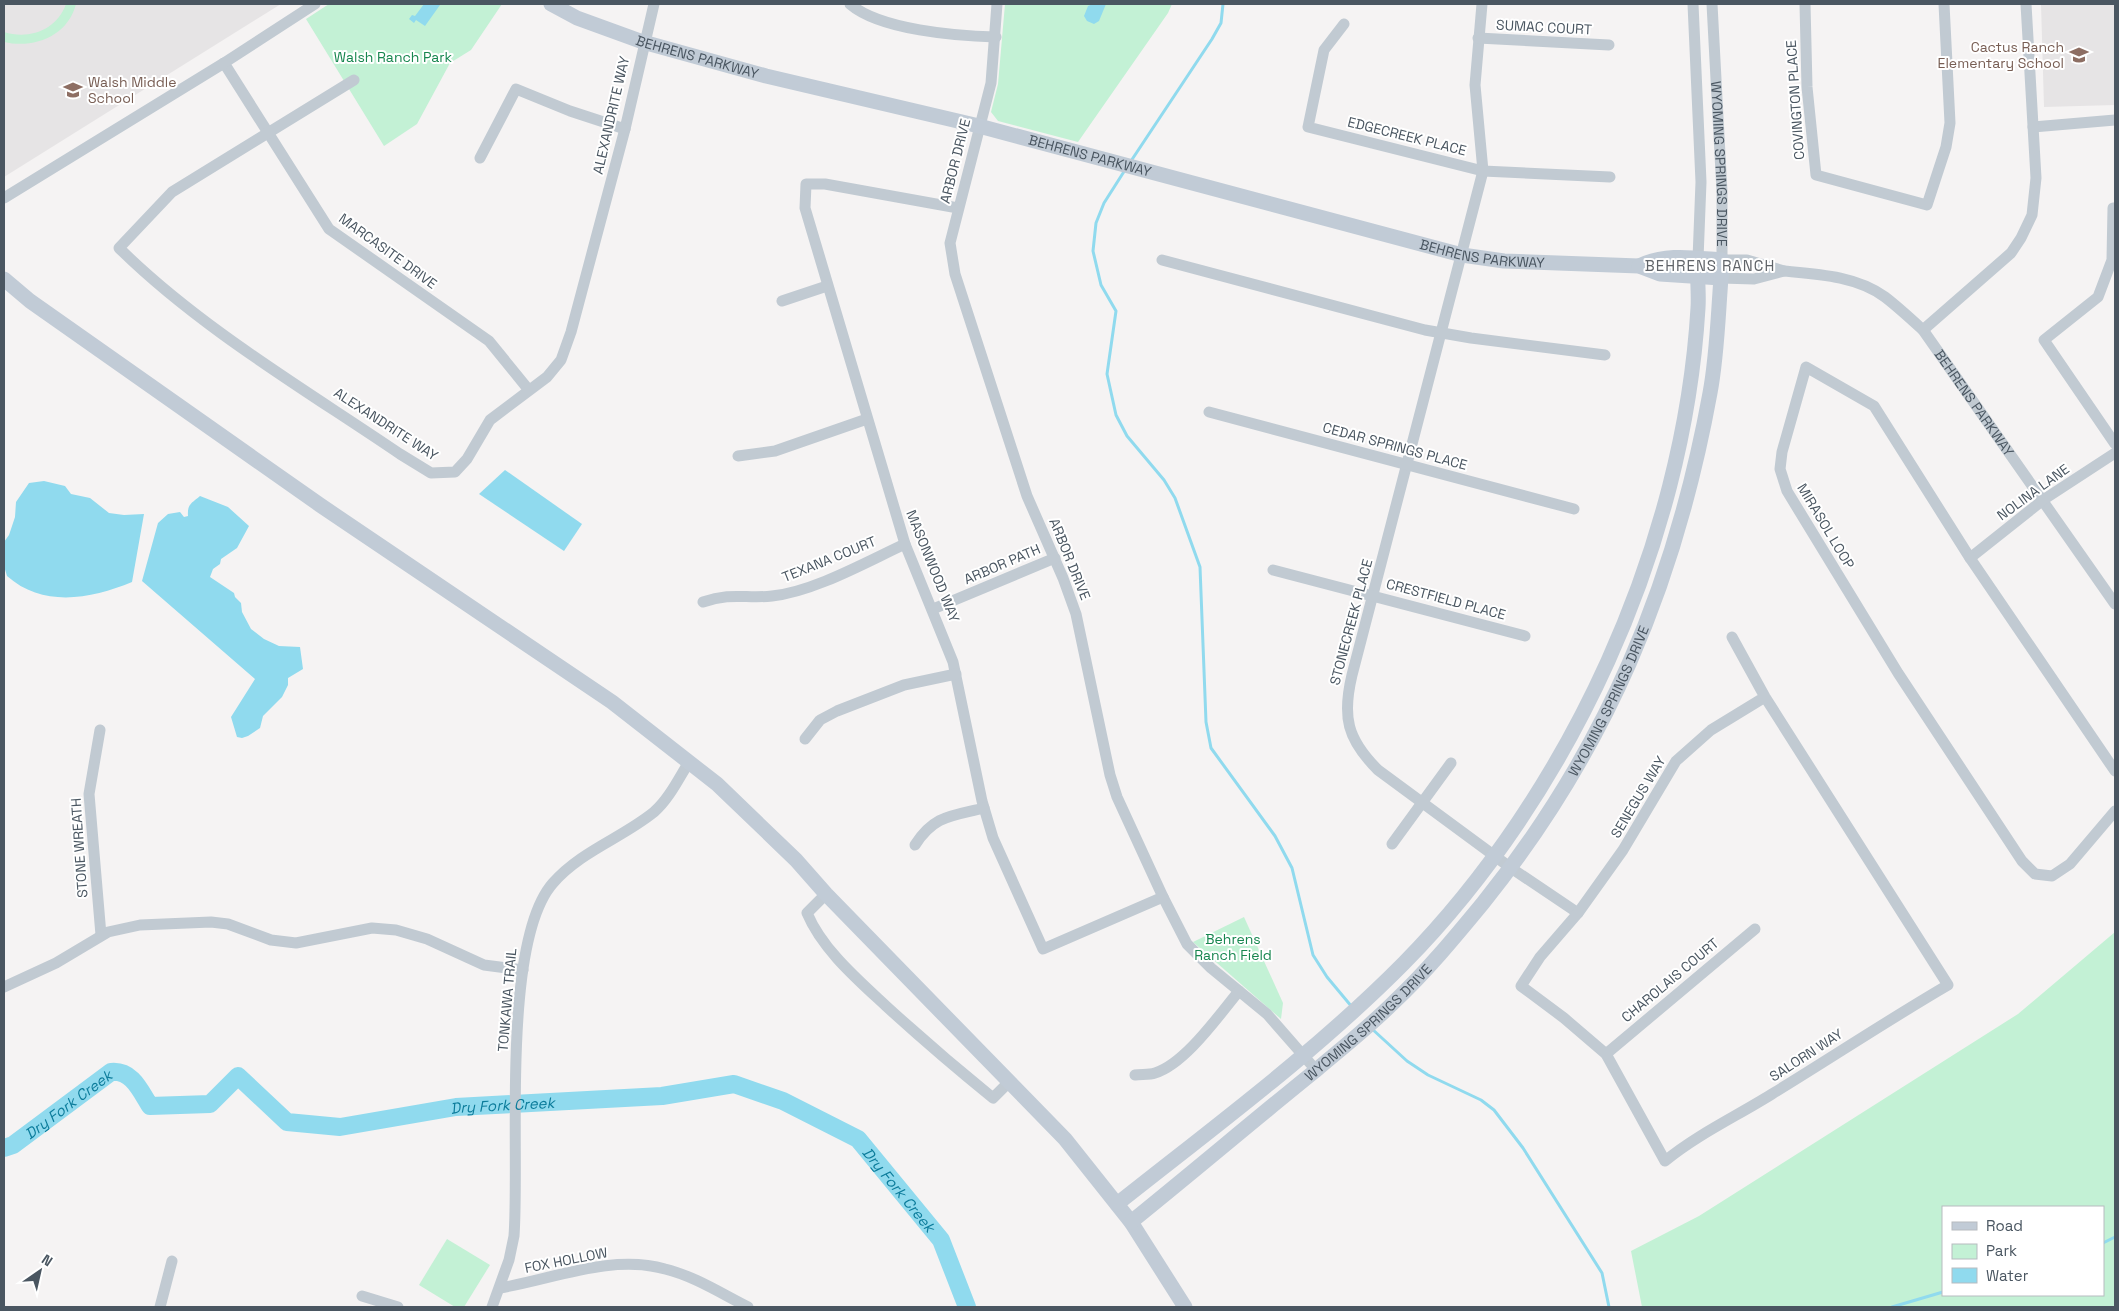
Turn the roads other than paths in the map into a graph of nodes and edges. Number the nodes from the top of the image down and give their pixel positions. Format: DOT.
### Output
graph roads {
  1 [pos="315,4"];
  2 [pos="551,4"];
  3 [pos="654,4"];
  4 [pos="850,4"];
  5 [pos="997,4"];
  6 [pos="1482,4"];
  7 [pos="1693,4"];
  8 [pos="1712,4"];
  9 [pos="1804,4"];
  10 [pos="1944,4"];
  11 [pos="2026,4"];
  12 [pos="1344,24"];
  13 [pos="996,37"];
  14 [pos="1478,38"];
  15 [pos="643,42"];
  16 [pos="1609,45"];
  17 [pos="224,62"];
  18 [pos="354,80"];
  19 [pos="2115,120"];
  20 [pos="979,126"];
  21 [pos="2034,127"];
  22 [pos="625,128"];
  23 [pos="268,132"];
  24 [pos="480,158"];
  25 [pos="1483,171"];
  26 [pos="1610,177"];
  27 [pos="4,198"];
  28 [pos="958,208"];
  29 [pos="2115,208"];
  30 [pos="1462,255"];
  31 [pos="1698,259"];
  32 [pos="1162,260"];
  33 [pos="1722,260"];
  34 [pos="1639,266"];
  35 [pos="1784,271"];
  36 [pos="1697,277"];
  37 [pos="1721,278"];
  38 [pos="4,279"];
  39 [pos="827,286"];
  40 [pos="782,301"];
  41 [pos="1923,330"];
  42 [pos="1442,333"];
  43 [pos="1605,356"];
  44 [pos="528,389"];
  45 [pos="1209,412"];
  46 [pos="867,419"];
  47 [pos="2115,444"];
  48 [pos="2115,453"];
  49 [pos="738,456"];
  50 [pos="1408,465"];
  51 [pos="2043,500"];
  52 [pos="1574,508"];
  53 [pos="905,544"];
  54 [pos="1055,558"];
  55 [pos="1970,558"];
  56 [pos="1273,570"];
  57 [pos="1373,596"];
  58 [pos="704,602"];
  59 [pos="2115,604"];
  60 [pos="933,609"];
  61 [pos="1525,636"];
  62 [pos="1732,637"];
  63 [pos="956,674"];
  64 [pos="1765,697"];
  65 [pos="100,730"];
  66 [pos="805,738"];
  67 [pos="689,762"];
  68 [pos="1451,763"];
  69 [pos="2115,770"];
  70 [pos="1423,802"];
  71 [pos="984,808"];
  72 [pos="2115,811"];
  73 [pos="1392,844"];
  74 [pos="914,845"];
  75 [pos="1495,856"];
  76 [pos="1511,868"];
  77 [pos="826,894"];
  78 [pos="1163,897"];
  79 [pos="1578,913"];
  80 [pos="1755,929"];
  81 [pos="101,935"];
  82 [pos="523,970"];
  83 [pos="4,987"];
  84 [pos="1239,991"];
  85 [pos="1302,1054"];
  86 [pos="1606,1054"];
  87 [pos="1316,1070"];
  88 [pos="1135,1074"];
  89 [pos="1010,1081"];
  90 [pos="1117,1204"];
  91 [pos="1131,1222"];
  92 [pos="172,1261"];
  93 [pos="500,1288"];
  94 [pos="362,1296"];
  95 [pos="160,1307"];
  96 [pos="398,1307"];
  97 [pos="492,1307"];
  98 [pos="748,1307"];
  99 [pos="1185,1307"];
  1 -- 17 [label="street"];
  2 -- 15 [label="street, BEHRENS PARKWAY"];
  3 -- 15 [label="street, ALEXANDRITE WAY"];
  4 -- 13 [label="street"];
  5 -- 13 [label="street, ARBOR DRIVE"];
  6 -- 14 [label="street, STONECREEK PLACE"];
  7 -- 31 [label="street, WYOMING SPRINGS DRIVE"];
  8 -- 33 [label="street, WYOMING SPRINGS DRIVE"];
  9 -- 10 [label="street, COVINGTON PLACE"];
  11 -- 21 [label="street"];
  12 -- 25 [label="street, EDGECREEK PLACE"];
  13 -- 20 [label="street, ARBOR DRIVE"];
  14 -- 16 [label="street, SUMAC COURT"];
  14 -- 25 [label="street, STONECREEK PLACE"];
  15 -- 20 [label="street, BEHRENS PARKWAY"];
  15 -- 22 [label="street, ALEXANDRITE WAY"];
  17 -- 23 [label="street, MARCASITE DRIVE"];
  17 -- 27 [label="street"];
  18 -- 23 [label="street, ALEXANDRITE WAY"];
  19 -- 21 [label="street"];
  20 -- 28 [label="street, ARBOR DRIVE"];
  20 -- 30 [label="street, BEHRENS PARKWAY"];
  21 -- 41 [label="street"];
  22 -- 24 [label="street"];
  22 -- 44 [label="street, ALEXANDRITE WAY"];
  23 -- 44 [label="street, MARCASITE DRIVE"];
  23 -- 44 [label="street, ALEXANDRITE WAY"];
  25 -- 26 [label="street, EDGECREEK PLACE"];
  25 -- 30 [label="street, STONECREEK PLACE"];
  28 -- 39 [label="street, MASONWOOD WAY"];
  28 -- 54 [label="street, ARBOR DRIVE"];
  29 -- 47 [label="street"];
  30 -- 34 [label="street, BEHRENS PARKWAY"];
  30 -- 42 [label="street, STONECREEK PLACE"];
  31 -- 33 [label="street, BEHRENS PARKWAY"];
  31 -- 34 [label="street, BEHRENS PARKWAY"];
  31 -- 36 [label="street, WYOMING SPRINGS DRIVE"];
  32 -- 42 [label="street"];
  33 -- 35 [label="street, BEHRENS PARKWAY"];
  33 -- 37 [label="street, WYOMING SPRINGS DRIVE"];
  34 -- 36 [label="street, BEHRENS PARKWAY"];
  35 -- 37 [label="street, BEHRENS PARKWAY"];
  35 -- 41 [label="street, BEHRENS PARKWAY"];
  36 -- 37 [label="street, BEHRENS PARKWAY"];
  36 -- 75 [label="street, WYOMING SPRINGS DRIVE"];
  37 -- 76 [label="street, WYOMING SPRINGS DRIVE"];
  38 -- 67 [label="street"];
  39 -- 40 [label="street"];
  39 -- 46 [label="street, MASONWOOD WAY"];
  41 -- 51 [label="street, BEHRENS PARKWAY"];
  42 -- 43 [label="street"];
  42 -- 50 [label="street, STONECREEK PLACE"];
  45 -- 50 [label="street, CEDAR SPRINGS PLACE"];
  46 -- 49 [label="street"];
  46 -- 53 [label="street, MASONWOOD WAY"];
  48 -- 51 [label="street, NOLINA LANE"];
  50 -- 52 [label="street, CEDAR SPRINGS PLACE"];
  50 -- 57 [label="street, STONECREEK PLACE"];
  51 -- 55 [label="street, NOLINA LANE"];
  51 -- 59 [label="street, BEHRENS PARKWAY"];
  53 -- 58 [label="street, TEXANA COURT"];
  53 -- 60 [label="street, MASONWOOD WAY"];
  54 -- 60 [label="street, ARBOR PATH"];
  54 -- 78 [label="street, ARBOR DRIVE"];
  55 -- 69 [label="street, MIRASOL LOOP"];
  55 -- 72 [label="street, MIRASOL LOOP"];
  56 -- 57 [label="street, CRESTFIELD PLACE"];
  57 -- 61 [label="street, CRESTFIELD PLACE"];
  57 -- 70 [label="street, STONECREEK PLACE"];
  60 -- 63 [label="street, MASONWOOD WAY"];
  62 -- 64 [label="street"];
  63 -- 66 [label="street"];
  63 -- 71 [label="street, MASONWOOD WAY"];
  64 -- 79 [label="street, SENEGUS WAY"];
  64 -- 86 [label="street, SALORN WAY"];
  65 -- 81 [label="street, STONE WREATH"];
  67 -- 77 [label="street"];
  67 -- 82 [label="street, TONKAWA TRAIL"];
  68 -- 70 [label="street"];
  70 -- 73 [label="street"];
  70 -- 75 [label="street, STONECREEK PLACE"];
  71 -- 74 [label="street"];
  71 -- 78 [label="street, MASONWOOD WAY"];
  75 -- 76 [label="street"];
  75 -- 85 [label="street, WYOMING SPRINGS DRIVE"];
  76 -- 79 [label="street"];
  76 -- 87 [label="street, WYOMING SPRINGS DRIVE"];
  77 -- 89 [label="street"];
  77 -- 89 [label="street"];
  78 -- 84 [label="street, ARBOR DRIVE"];
  79 -- 86 [label="street, SALORN WAY"];
  80 -- 86 [label="street, CHAROLAIS COURT"];
  81 -- 82 [label="street"];
  81 -- 83 [label="street"];
  82 -- 93 [label="street, TONKAWA TRAIL"];
  84 -- 85 [label="street, ARBOR DRIVE"];
  84 -- 88 [label="street"];
  85 -- 87 [label="street, ARBOR DRIVE"];
  85 -- 90 [label="street, WYOMING SPRINGS DRIVE"];
  87 -- 91 [label="street, WYOMING SPRINGS DRIVE"];
  89 -- 90 [label="street"];
  90 -- 91 [label="street"];
  91 -- 99 [label="street"];
  92 -- 95 [label="street"];
  93 -- 97 [label="street, TONKAWA TRAIL"];
  93 -- 98 [label="street, FOX HOLLOW"];
  94 -- 96 [label="street"];
}
